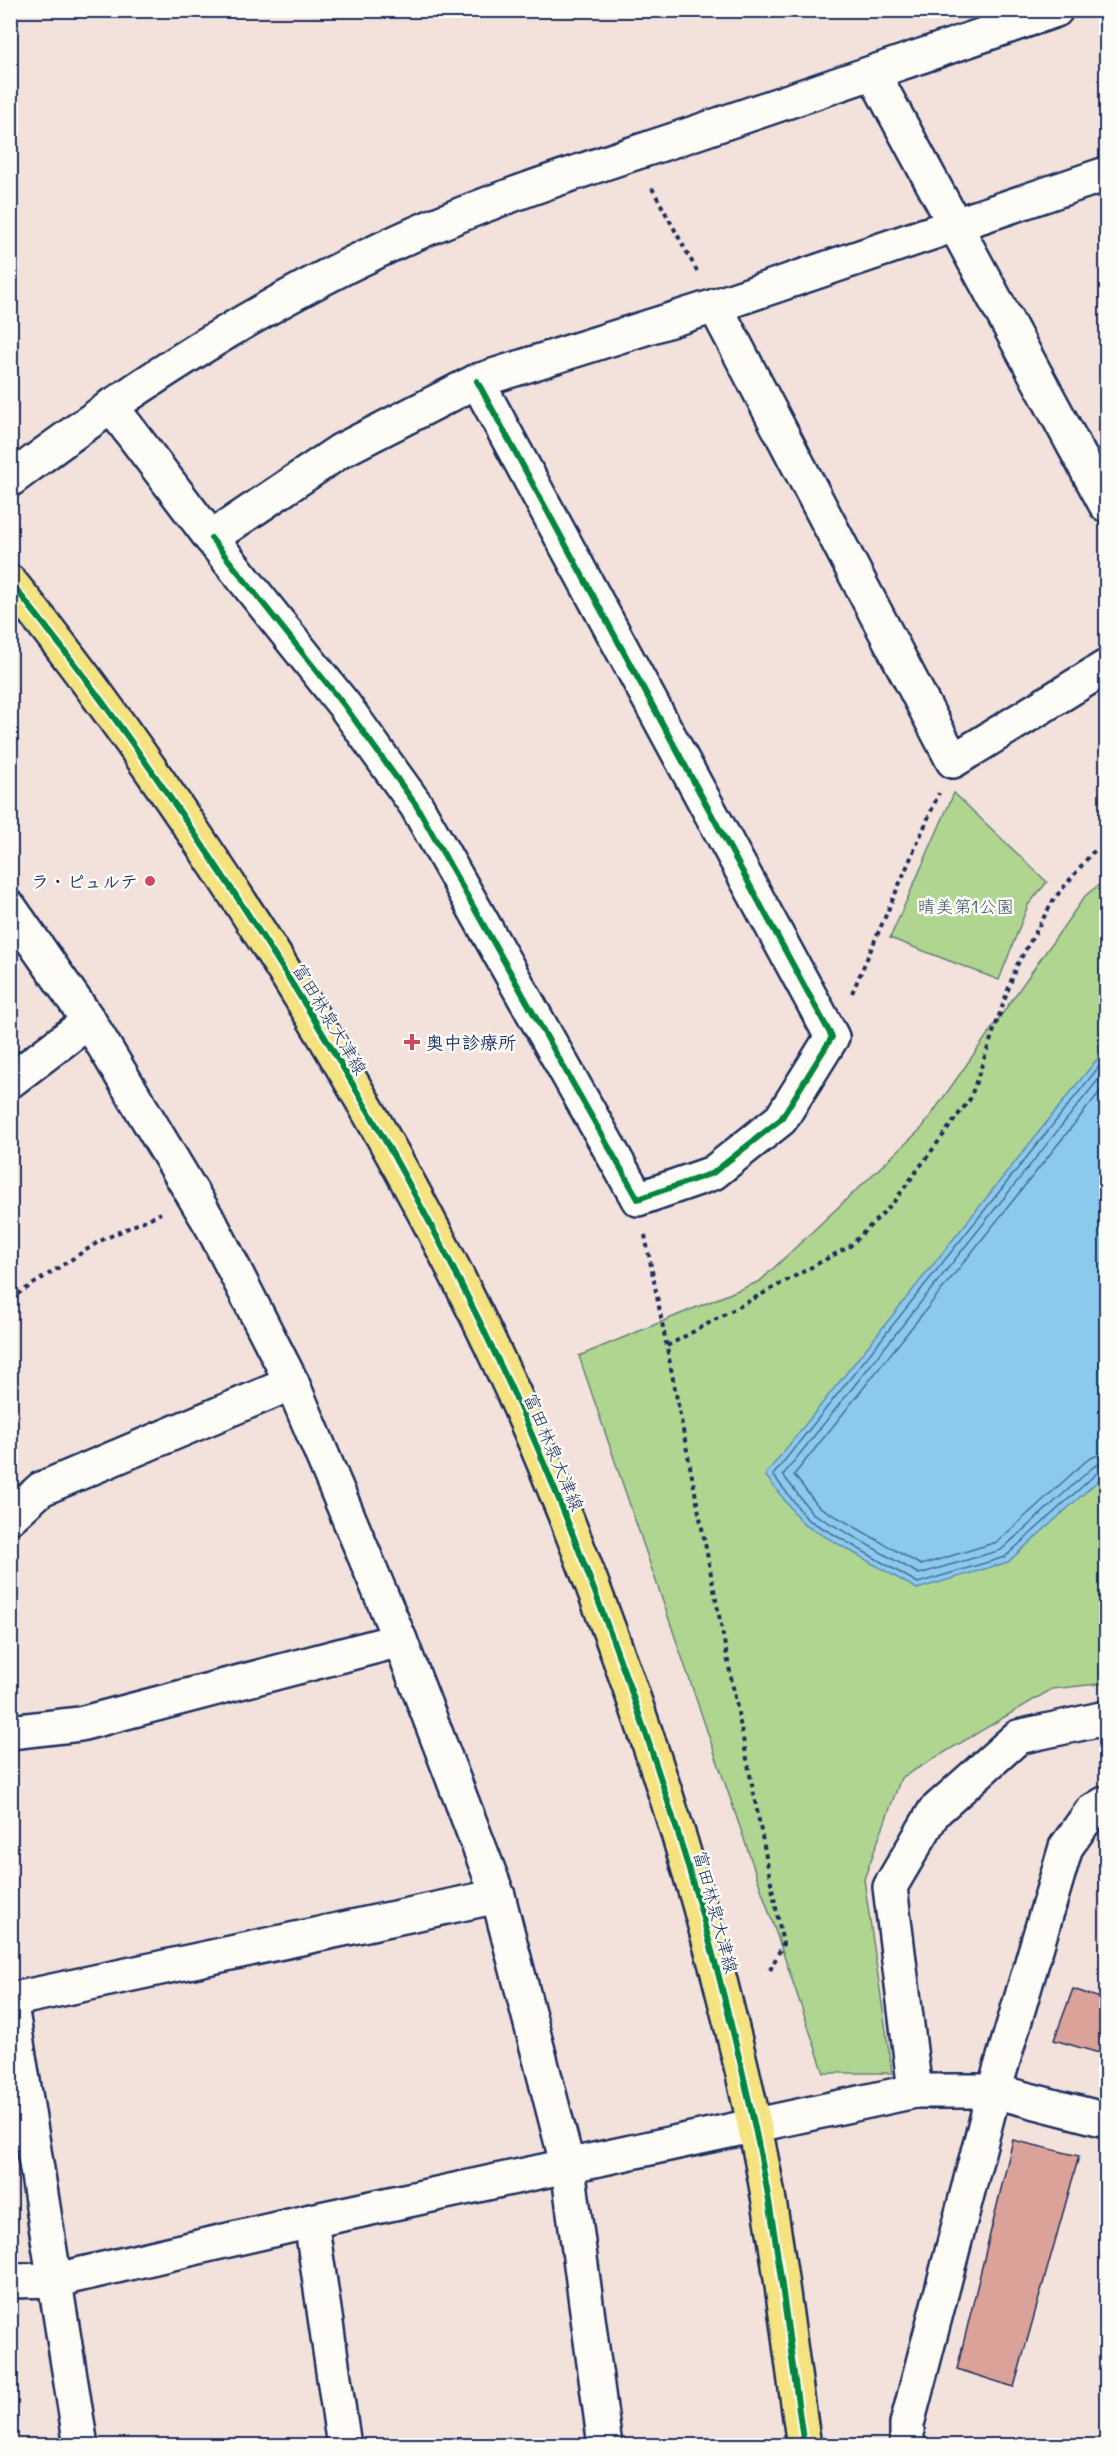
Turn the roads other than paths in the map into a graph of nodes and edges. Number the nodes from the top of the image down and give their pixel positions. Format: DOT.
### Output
graph roads {
  1 [pos="1056,10"];
  2 [pos="873,73"];
  3 [pos="1107,174"];
  4 [pos="954,226"];
  5 [pos="716,306"];
  6 [pos="477,381"];
  7 [pos="111,406"];
  8 [pos="10,480"];
  9 [pos="1107,505"];
  10 [pos="211,538"];
  11 [pos="10,582"];
  12 [pos="1107,667"];
  13 [pos="10,908"];
  14 [pos="89,1021"];
  15 [pos="10,1082"];
  16 [pos="292,1383"];
  17 [pos="10,1517"];
  18 [pos="400,1640"];
  19 [pos="1107,1718"];
  20 [pos="10,1732"];
  21 [pos="1107,1803"];
  22 [pos="498,1896"];
  23 [pos="11,2000"];
  24 [pos="915,2091"];
  25 [pos="994,2091"];
  26 [pos="1107,2120"];
  27 [pos="754,2124"];
  28 [pos="568,2167"];
  29 [pos="311,2221"];
  30 [pos="56,2280"];
  31 [pos="10,2281"];
  32 [pos="81,2445"];
  33 [pos="344,2445"];
  34 [pos="605,2445"];
  35 [pos="804,2445"];
  36 [pos="907,2445"];
  1 -- 2 [label="street"];
  2 -- 4 [label="street"];
  2 -- 7 [label="street"];
  3 -- 4 [label="street"];
  4 -- 5 [label="street"];
  4 -- 9 [label="street"];
  5 -- 6 [label="street"];
  5 -- 12 [label="street"];
  6 -- 10 [label="street"];
  6 -- 10 [label="street"];
  7 -- 8 [label="street"];
  7 -- 10 [label="street"];
  11 -- 27 [label="main road, 富田林泉大津線"];
  13 -- 14 [label="street"];
  14 -- 15 [label="street"];
  14 -- 16 [label="street"];
  16 -- 17 [label="street"];
  16 -- 18 [label="street"];
  18 -- 20 [label="street"];
  18 -- 22 [label="street"];
  19 -- 24 [label="street"];
  21 -- 25 [label="street"];
  22 -- 23 [label="street"];
  22 -- 28 [label="street"];
  23 -- 30 [label="street"];
  24 -- 25 [label="street"];
  24 -- 27 [label="street"];
  25 -- 26 [label="street"];
  25 -- 36 [label="street"];
  27 -- 28 [label="street"];
  27 -- 35 [label="main road, 富田林泉大津線"];
  28 -- 29 [label="street"];
  28 -- 34 [label="street"];
  29 -- 30 [label="street"];
  29 -- 33 [label="street"];
  30 -- 31 [label="street"];
  30 -- 32 [label="street"];
}
